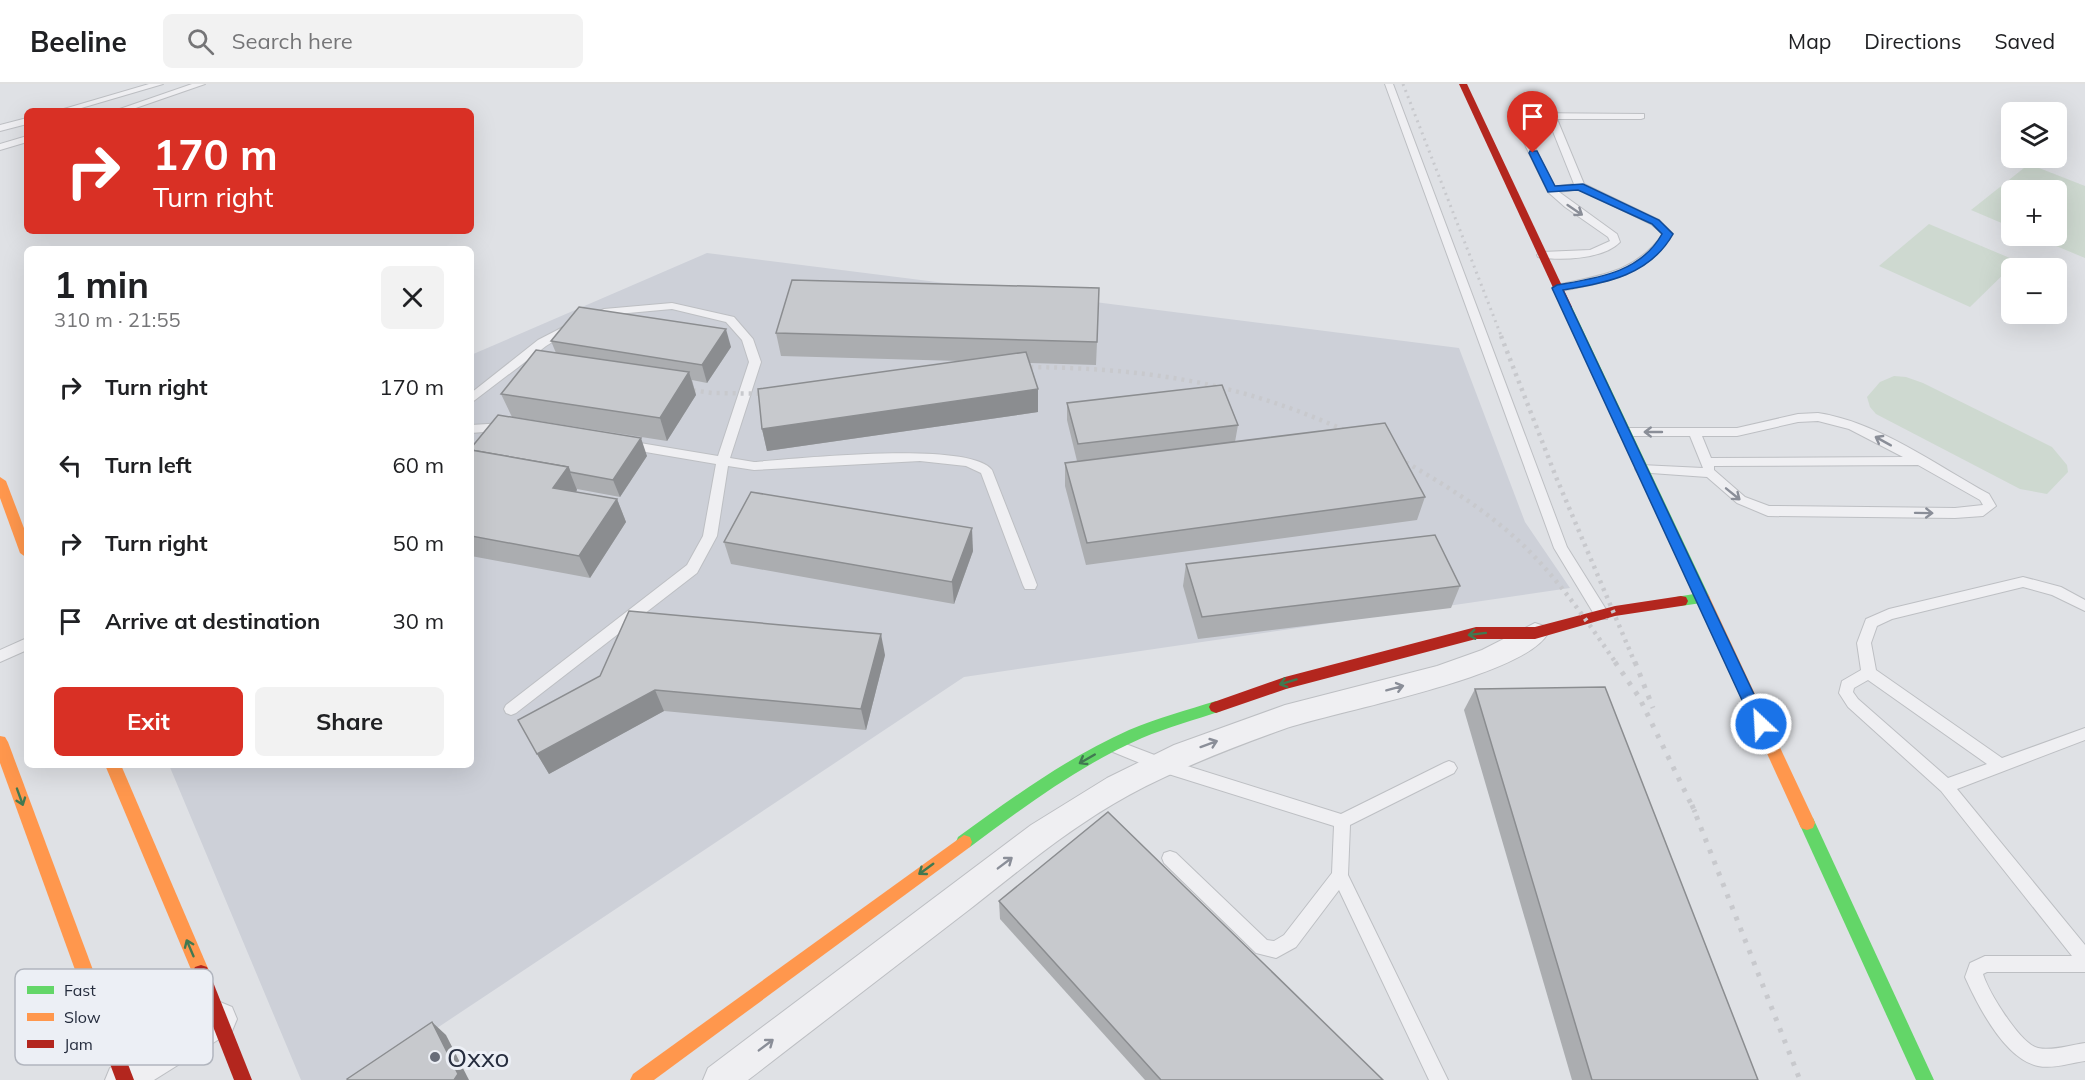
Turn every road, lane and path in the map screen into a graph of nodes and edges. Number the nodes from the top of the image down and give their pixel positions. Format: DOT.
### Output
graph roads {
  1 [pos="159,84"];
  2 [pos="201,84"];
  3 [pos="1389,84"];
  4 [pos="1462,84"];
  5 [pos="72,108"];
  6 [pos="127,108"];
  7 [pos="1551,116"];
  8 [pos="1641,116"];
  9 [pos="24,122"];
  10 [pos="0,128"];
  11 [pos="24,140"];
  12 [pos="0,147"];
  13 [pos="1580,186"];
  14 [pos="1551,190"];
  15 [pos="1542,255"];
  16 [pos="1557,288"];
  17 [pos="474,397"];
  18 [pos="517,428"];
  19 [pos="474,429"];
  20 [pos="1624,432"];
  21 [pos="1694,432"];
  22 [pos="619,443"];
  23 [pos="723,460"];
  24 [pos="1920,461"];
  25 [pos="1709,467"];
  26 [pos="1641,469"];
  27 [pos="0,481"];
  28 [pos="24,545"];
  29 [pos="1030,585"];
  30 [pos="1703,598"];
  31 [pos="2085,606"];
  32 [pos="1602,615"];
  33 [pos="1535,633"];
  34 [pos="24,645"];
  35 [pos="0,656"];
  36 [pos="1869,673"];
  37 [pos="511,709"];
  38 [pos="2085,734"];
  39 [pos="0,742"];
  40 [pos="1113,745"];
  41 [pos="1162,765"];
  42 [pos="2000,765"];
  43 [pos="114,768"];
  44 [pos="1449,768"];
  45 [pos="1946,786"];
  46 [pos="1342,821"];
  47 [pos="1170,858"];
  48 [pos="1340,875"];
  49 [pos="2085,958"];
  50 [pos="2085,963"];
  51 [pos="83,969"];
  52 [pos="199,969"];
  53 [pos="213,1002"];
  54 [pos="220,1019"];
  55 [pos="213,1023"];
  56 [pos="2085,1052"];
  57 [pos="118,1065"];
  58 [pos="148,1065"];
  59 [pos="124,1080"];
  60 [pos="243,1080"];
  61 [pos="639,1080"];
  62 [pos="720,1080"];
  63 [pos="1439,1080"];
  64 [pos="1925,1080"];
  1 -- 5 [label="lane"];
  2 -- 6 [label="lane"];
  3 -- 32 [label="lane"];
  4 -- 15 [label="street"];
  7 -- 8 [label="lane"];
  7 -- 13 [label="lane"];
  7 -- 14 [label="lane"];
  9 -- 10 [label="lane"];
  11 -- 12 [label="lane"];
  13 -- 14 [label="lane"];
  13 -- 16 [label="lane"];
  14 -- 15 [label="lane, one-way"];
  15 -- 16 [label="street"];
  16 -- 20 [label="street"];
  17 -- 23 [label="lane"];
  18 -- 19 [label="lane"];
  21 -- 20 [label="lane, one-way"];
  20 -- 26 [label="street"];
  24 -- 21 [label="lane, one-way"];
  21 -- 25 [label="lane"];
  22 -- 23 [label="lane"];
  23 -- 29 [label="lane"];
  23 -- 37 [label="lane"];
  24 -- 25 [label="lane"];
  25 -- 24 [label="lane, one-way"];
  25 -- 26 [label="lane"];
  26 -- 30 [label="street"];
  27 -- 28 [label="street"];
  30 -- 32 [label="street"];
  30 -- 64 [label="street"];
  31 -- 36 [label="lane"];
  32 -- 33 [label="street"];
  33 -- 40 [label="street, one-way"];
  41 -- 33 [label="street, one-way"];
  34 -- 35 [label="lane"];
  36 -- 42 [label="lane"];
  36 -- 45 [label="lane"];
  38 -- 42 [label="lane"];
  39 -- 51 [label="street, one-way"];
  40 -- 41 [label="lane"];
  40 -- 61 [label="street, one-way"];
  41 -- 46 [label="lane"];
  62 -- 41 [label="street, one-way"];
  42 -- 45 [label="lane"];
  52 -- 43 [label="street, one-way"];
  44 -- 46 [label="lane"];
  45 -- 49 [label="lane"];
  46 -- 48 [label="lane"];
  47 -- 48 [label="lane"];
  48 -- 63 [label="lane"];
  50 -- 56 [label="lane"];
  54 -- 53 [label="street, one-way"];
  54 -- 55 [label="street"];
  54 -- 60 [label="street"];
  57 -- 59 [label="street, one-way"];
  58 -- 59 [label="street"];
}
